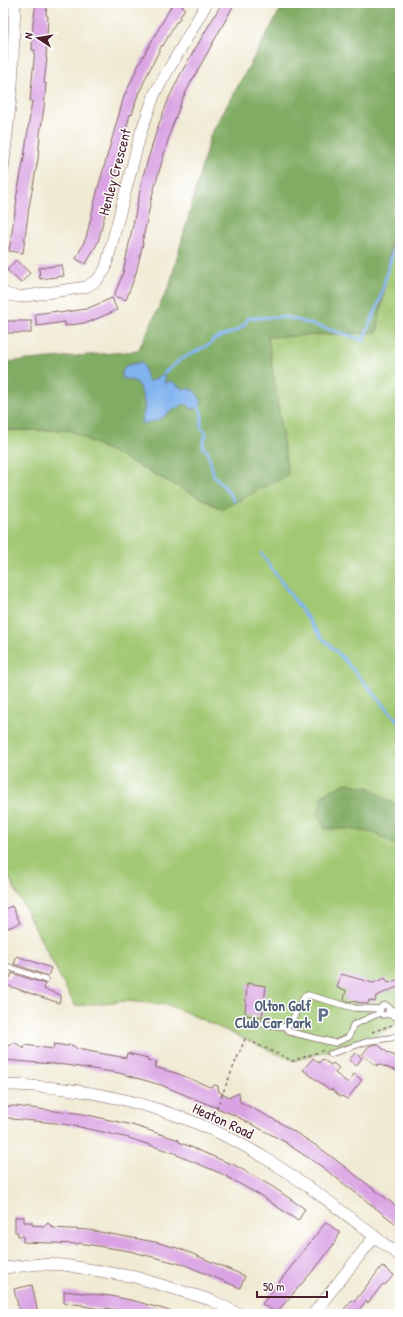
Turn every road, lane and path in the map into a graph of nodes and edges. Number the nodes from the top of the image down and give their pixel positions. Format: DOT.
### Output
graph roads {
  1 [pos="15,3"];
  2 [pos="207,3"];
  3 [pos="3,170"];
  4 [pos="3,292"];
  5 [pos="3,965"];
  6 [pos="46,980"];
  7 [pos="388,1007"];
  8 [pos="380,1011"];
  9 [pos="387,1014"];
  10 [pos="400,1017"];
  11 [pos="240,1021"];
  12 [pos="400,1022"];
  13 [pos="286,1027"];
  14 [pos="371,1033"];
  15 [pos="400,1035"];
  16 [pos="329,1051"];
  17 [pos="3,1085"];
  18 [pos="208,1128"];
  19 [pos="375,1236"];
  20 [pos="400,1256"];
  21 [pos="3,1268"];
  22 [pos="239,1314"];
  23 [pos="313,1314"];
  1 -- 3 [label="street"];
  2 -- 4 [label="street, Henley Crescent"];
  5 -- 6 [label="lane"];
  7 -- 8 [label="lane"];
  7 -- 9 [label="lane"];
  7 -- 10 [label="lane"];
  8 -- 9 [label="lane"];
  8 -- 13 [label="lane"];
  8 -- 13 [label="lane"];
  9 -- 10 [label="lane"];
  11 -- 13 [label="lane"];
  12 -- 14 [label="path"];
  15 -- 16 [label="lane"];
  16 -- 18 [label="path"];
  17 -- 18 [label="street, Heaton Road"];
  18 -- 19 [label="street, Heaton Road"];
  19 -- 20 [label="street, Heaton Road"];
  19 -- 23 [label="street"];
  21 -- 22 [label="street"];
}
